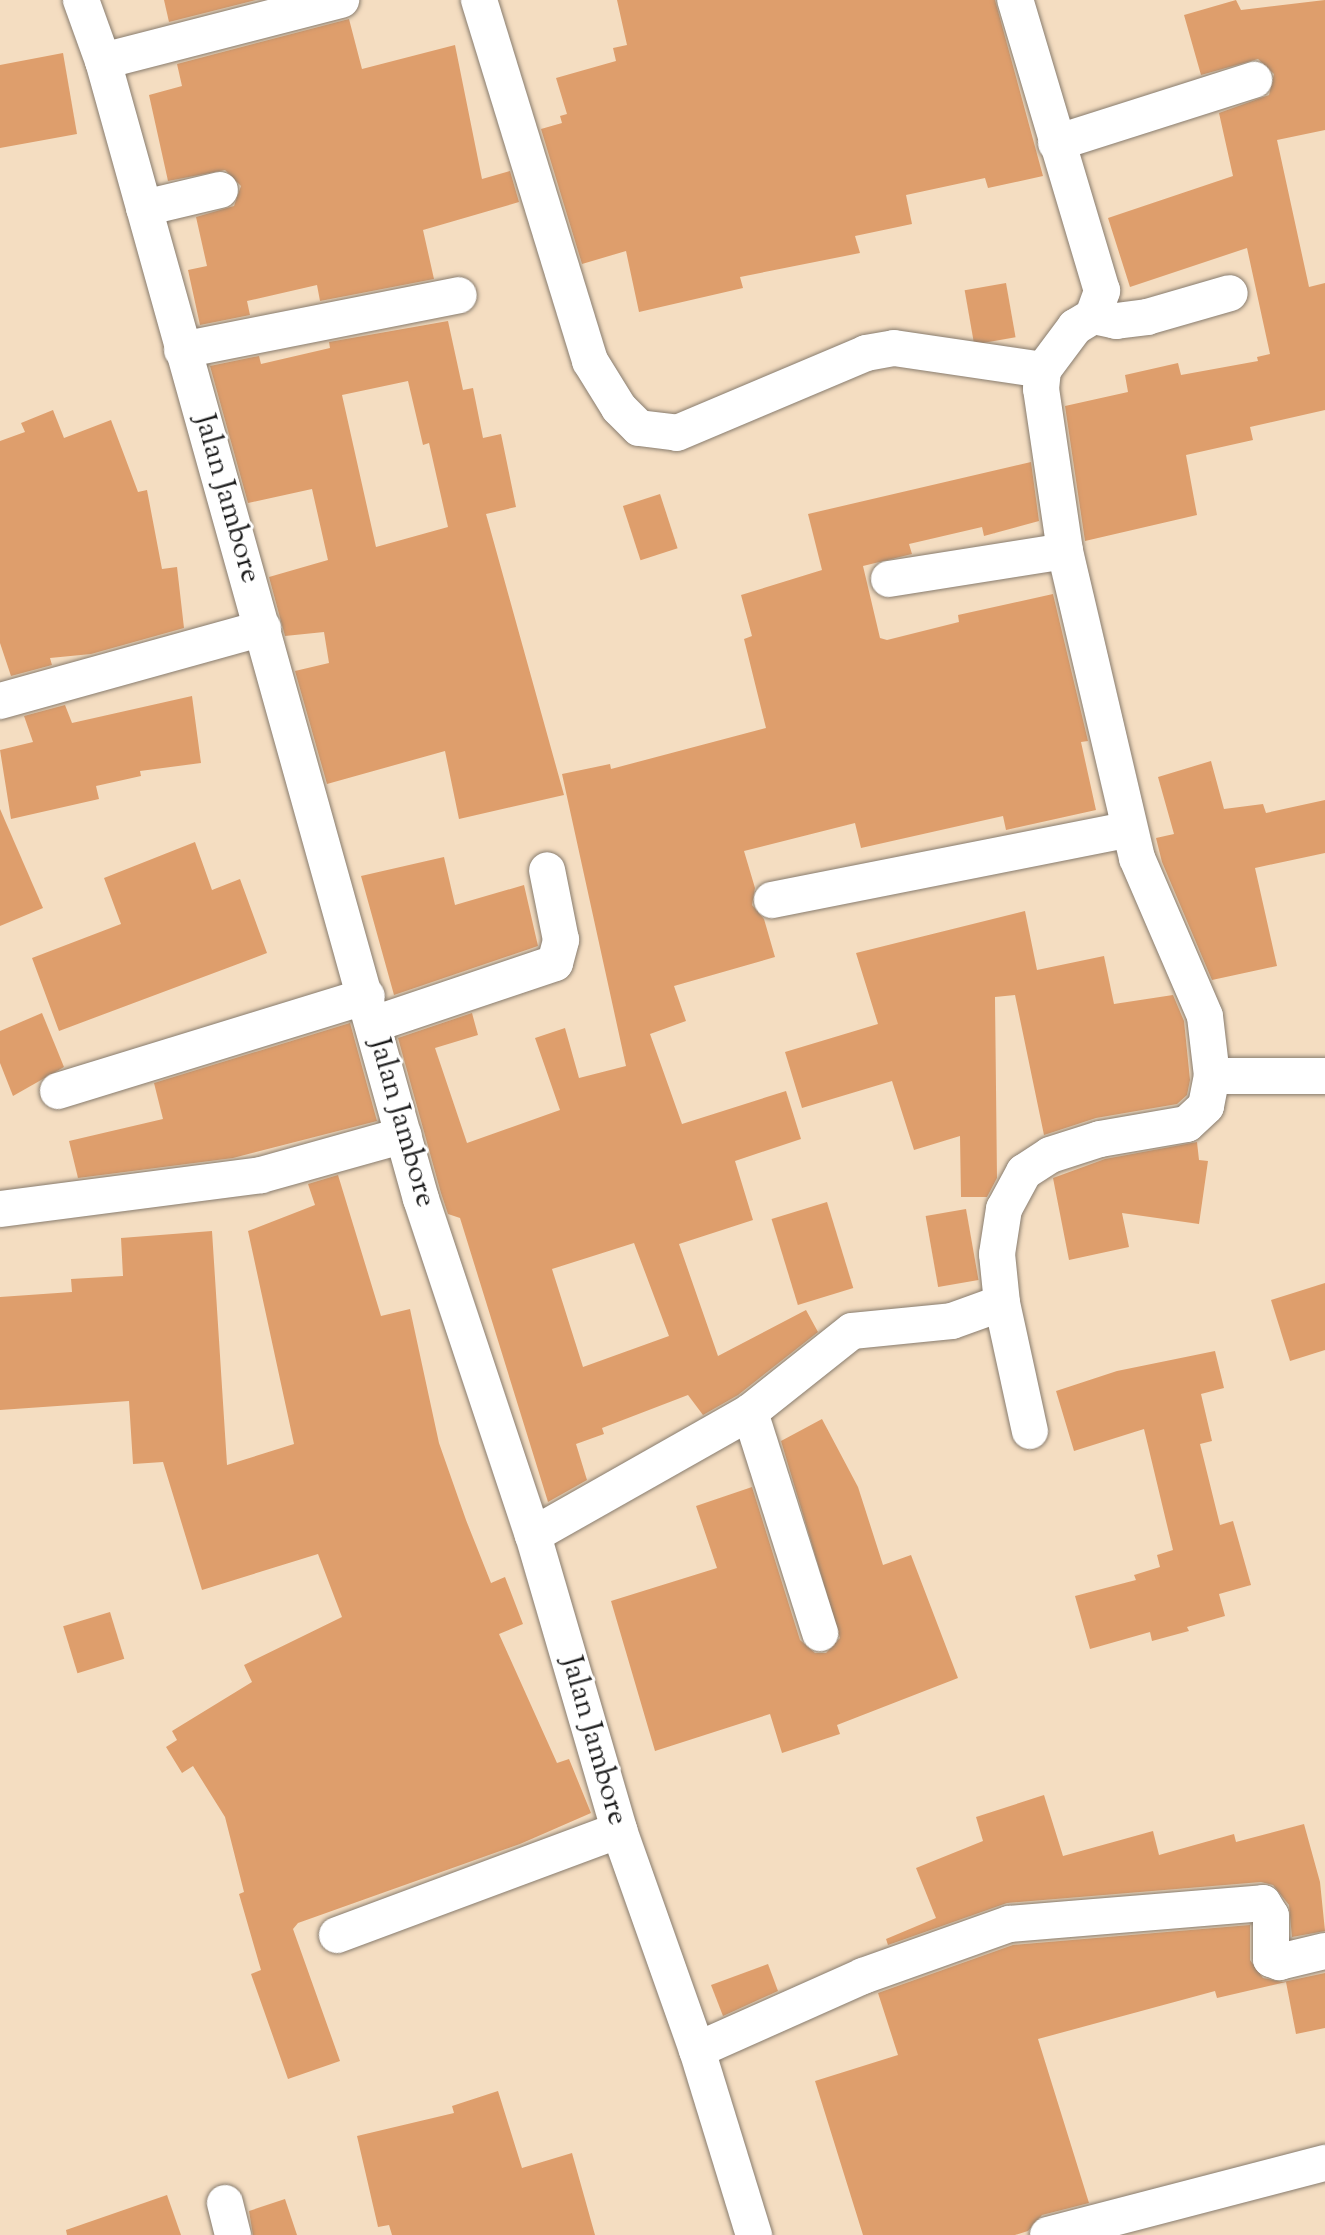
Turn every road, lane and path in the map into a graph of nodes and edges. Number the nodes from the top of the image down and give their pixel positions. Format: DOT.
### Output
graph roads {
  1 [pos="81,0"];
  2 [pos="341,0"];
  3 [pos="479,0"];
  4 [pos="1015,0"];
  5 [pos="103,61"];
  6 [pos="1254,80"];
  7 [pos="1056,143"];
  8 [pos="220,190"];
  9 [pos="144,208"];
  10 [pos="1230,293"];
  11 [pos="459,295"];
  12 [pos="1093,316"];
  13 [pos="182,350"];
  14 [pos="1043,370"];
  15 [pos="1065,551"];
  16 [pos="889,579"];
  17 [pos="263,628"];
  18 [pos="0,701"];
  19 [pos="1129,829"];
  20 [pos="547,870"];
  21 [pos="772,900"];
  22 [pos="370,1010"];
  23 [pos="1212,1076"];
  24 [pos="1325,1076"];
  25 [pos="58,1091"];
  26 [pos="404,1135"];
  27 [pos="0,1209"];
  28 [pos="1002,1303"];
  29 [pos="750,1412"];
  30 [pos="1030,1431"];
  31 [pos="533,1535"];
  32 [pos="820,1633"];
  33 [pos="619,1830"];
  34 [pos="337,1935"];
  35 [pos="1325,1951"];
  36 [pos="697,2050"];
  37 [pos="1325,2163"];
  38 [pos="1116,2226"];
  39 [pos="754,2235"];
  40 [pos="1048,2235"];
  1 -- 5 [label="street, Jalan Jambore"];
  2 -- 5 [label="street"];
  3 -- 14 [label="street"];
  4 -- 7 [label="street"];
  5 -- 9 [label="street, Jalan Jambore"];
  6 -- 7 [label="street"];
  7 -- 12 [label="street"];
  8 -- 9 [label="street"];
  9 -- 13 [label="street, Jalan Jambore"];
  10 -- 12 [label="street"];
  11 -- 13 [label="street"];
  12 -- 14 [label="street"];
  13 -- 17 [label="street, Jalan Jambore"];
  14 -- 15 [label="street"];
  15 -- 16 [label="street"];
  15 -- 19 [label="street"];
  17 -- 18 [label="street"];
  17 -- 22 [label="street, Jalan Jambore"];
  19 -- 21 [label="street"];
  19 -- 23 [label="street"];
  20 -- 22 [label="street"];
  22 -- 25 [label="street"];
  22 -- 26 [label="street, Jalan Jambore"];
  23 -- 24 [label="street"];
  23 -- 28 [label="street"];
  26 -- 27 [label="street"];
  26 -- 31 [label="street, Jalan Jambore"];
  28 -- 29 [label="street"];
  28 -- 30 [label="street"];
  29 -- 31 [label="street"];
  29 -- 32 [label="street"];
  31 -- 33 [label="street, Jalan Jambore"];
  33 -- 34 [label="street"];
  33 -- 36 [label="street, Jalan Jambore"];
  35 -- 36 [label="street"];
  36 -- 39 [label="street, Jalan Jambore"];
  37 -- 38 [label="street"];
  38 -- 40 [label="street"];
}
